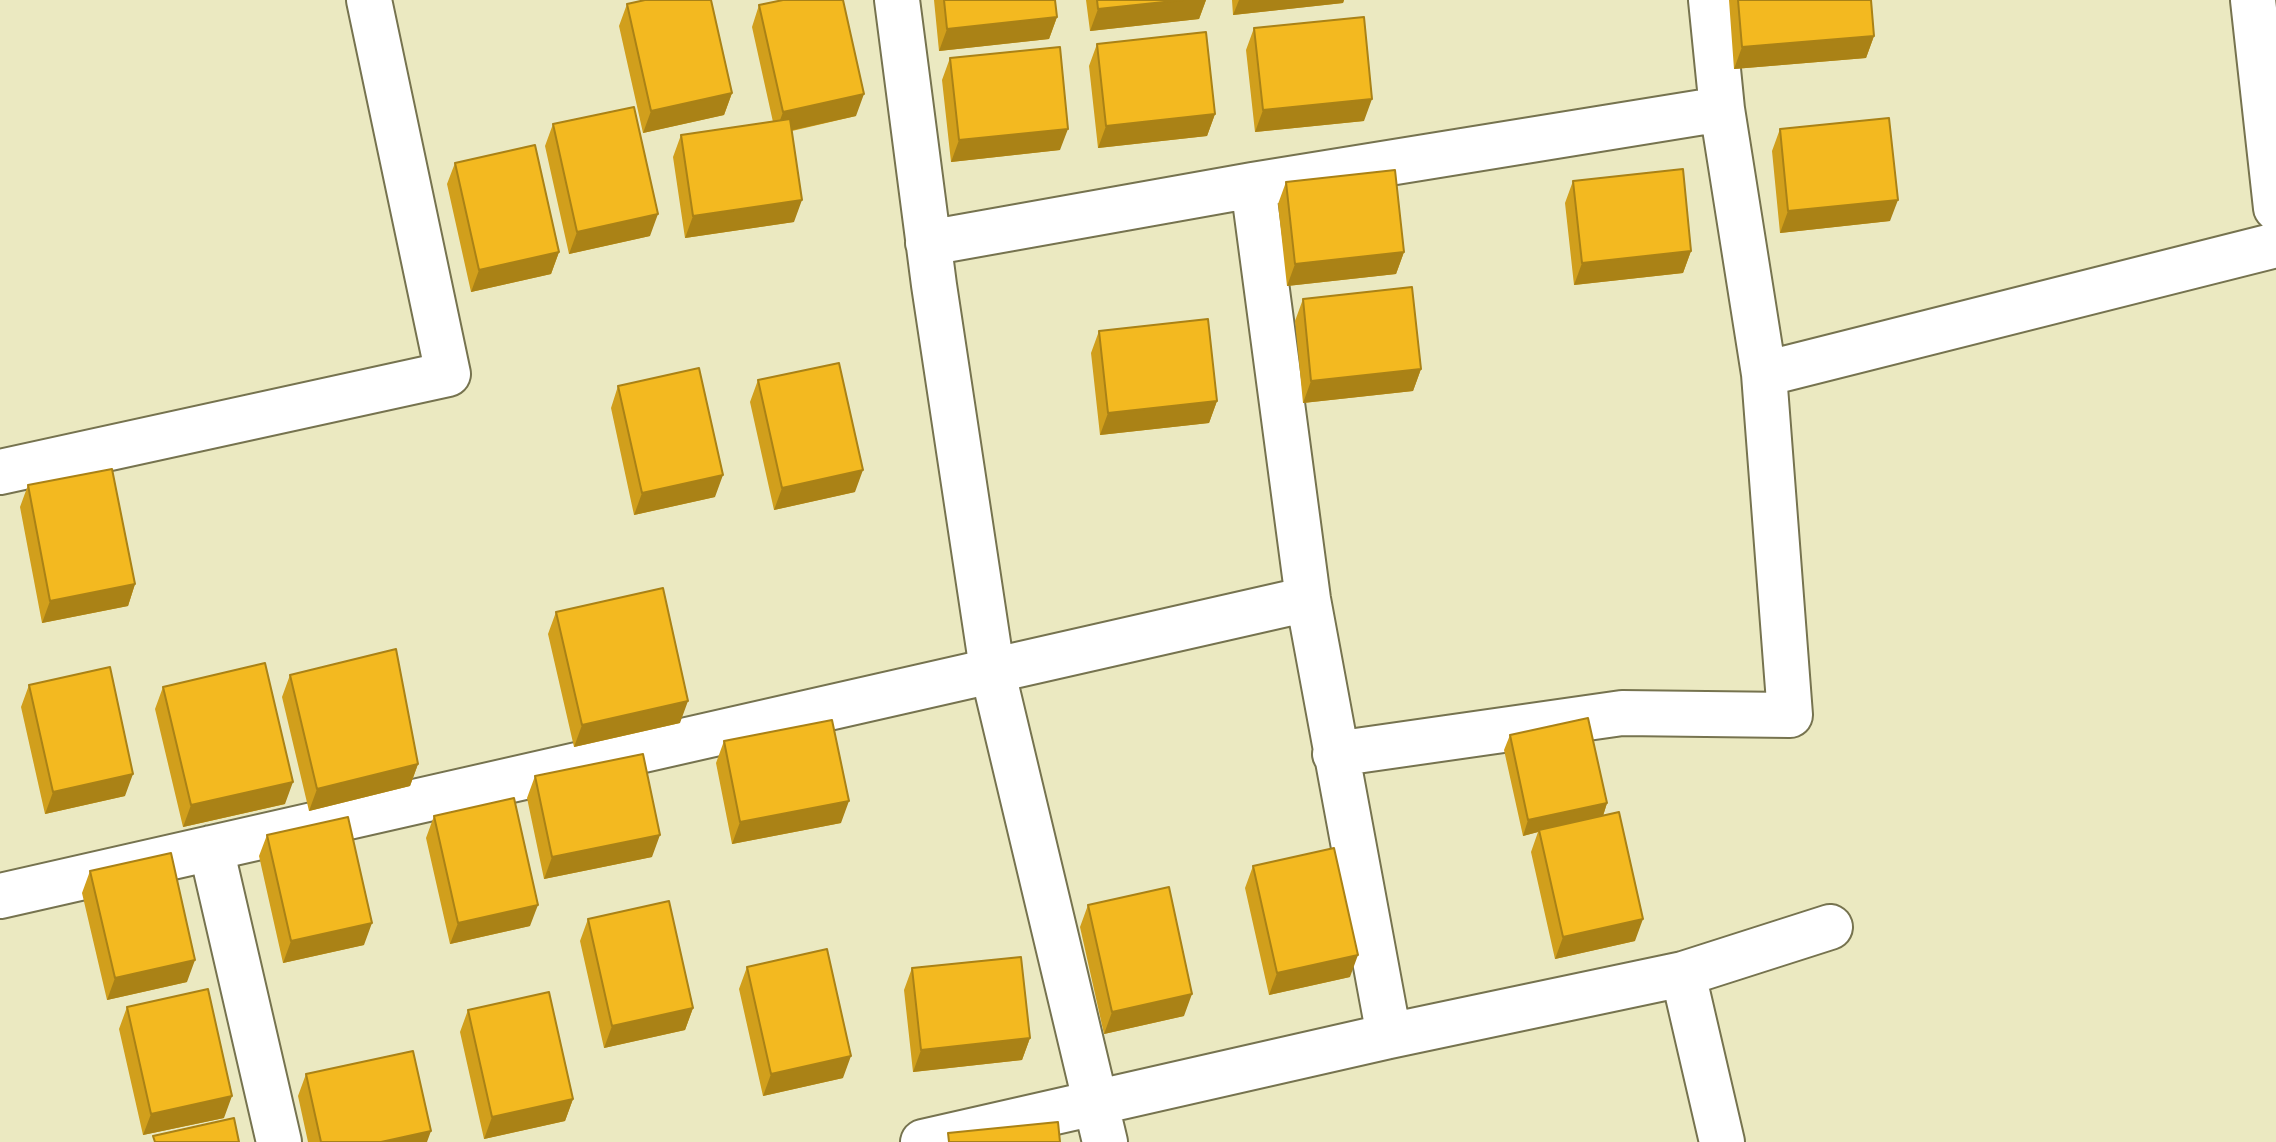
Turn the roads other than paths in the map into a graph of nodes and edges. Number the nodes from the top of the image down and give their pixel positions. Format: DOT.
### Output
graph roads {
  1 [pos="369,0"];
  2 [pos="897,0"];
  3 [pos="1711,0"];
  4 [pos="2253,0"];
  5 [pos="1722,109"];
  6 [pos="1253,185"];
  7 [pos="2276,208"];
  8 [pos="928,243"];
  9 [pos="2276,245"];
  10 [pos="1764,374"];
  11 [pos="0,472"];
  12 [pos="1308,599"];
  13 [pos="992,669"];
  14 [pos="1335,754"];
  15 [pos="211,848"];
  16 [pos="0,896"];
  17 [pos="1830,927"];
  18 [pos="1683,974"];
  19 [pos="1389,1036"];
  20 [pos="1100,1122"];
  21 [pos="279,1142"];
  22 [pos="923,1142"];
  23 [pos="1722,1142"];
  1 -- 11 [label="street"];
  2 -- 8 [label="street"];
  3 -- 5 [label="street"];
  4 -- 7 [label="street"];
  5 -- 6 [label="street"];
  5 -- 10 [label="street"];
  6 -- 8 [label="street"];
  6 -- 12 [label="street"];
  8 -- 13 [label="street"];
  9 -- 10 [label="street"];
  10 -- 14 [label="street"];
  12 -- 13 [label="street"];
  12 -- 14 [label="street"];
  13 -- 15 [label="street"];
  13 -- 20 [label="street"];
  14 -- 19 [label="street"];
  15 -- 16 [label="street"];
  15 -- 21 [label="street"];
  17 -- 18 [label="street"];
  18 -- 19 [label="street"];
  18 -- 23 [label="street"];
  19 -- 20 [label="street"];
  20 -- 22 [label="street"];
}
